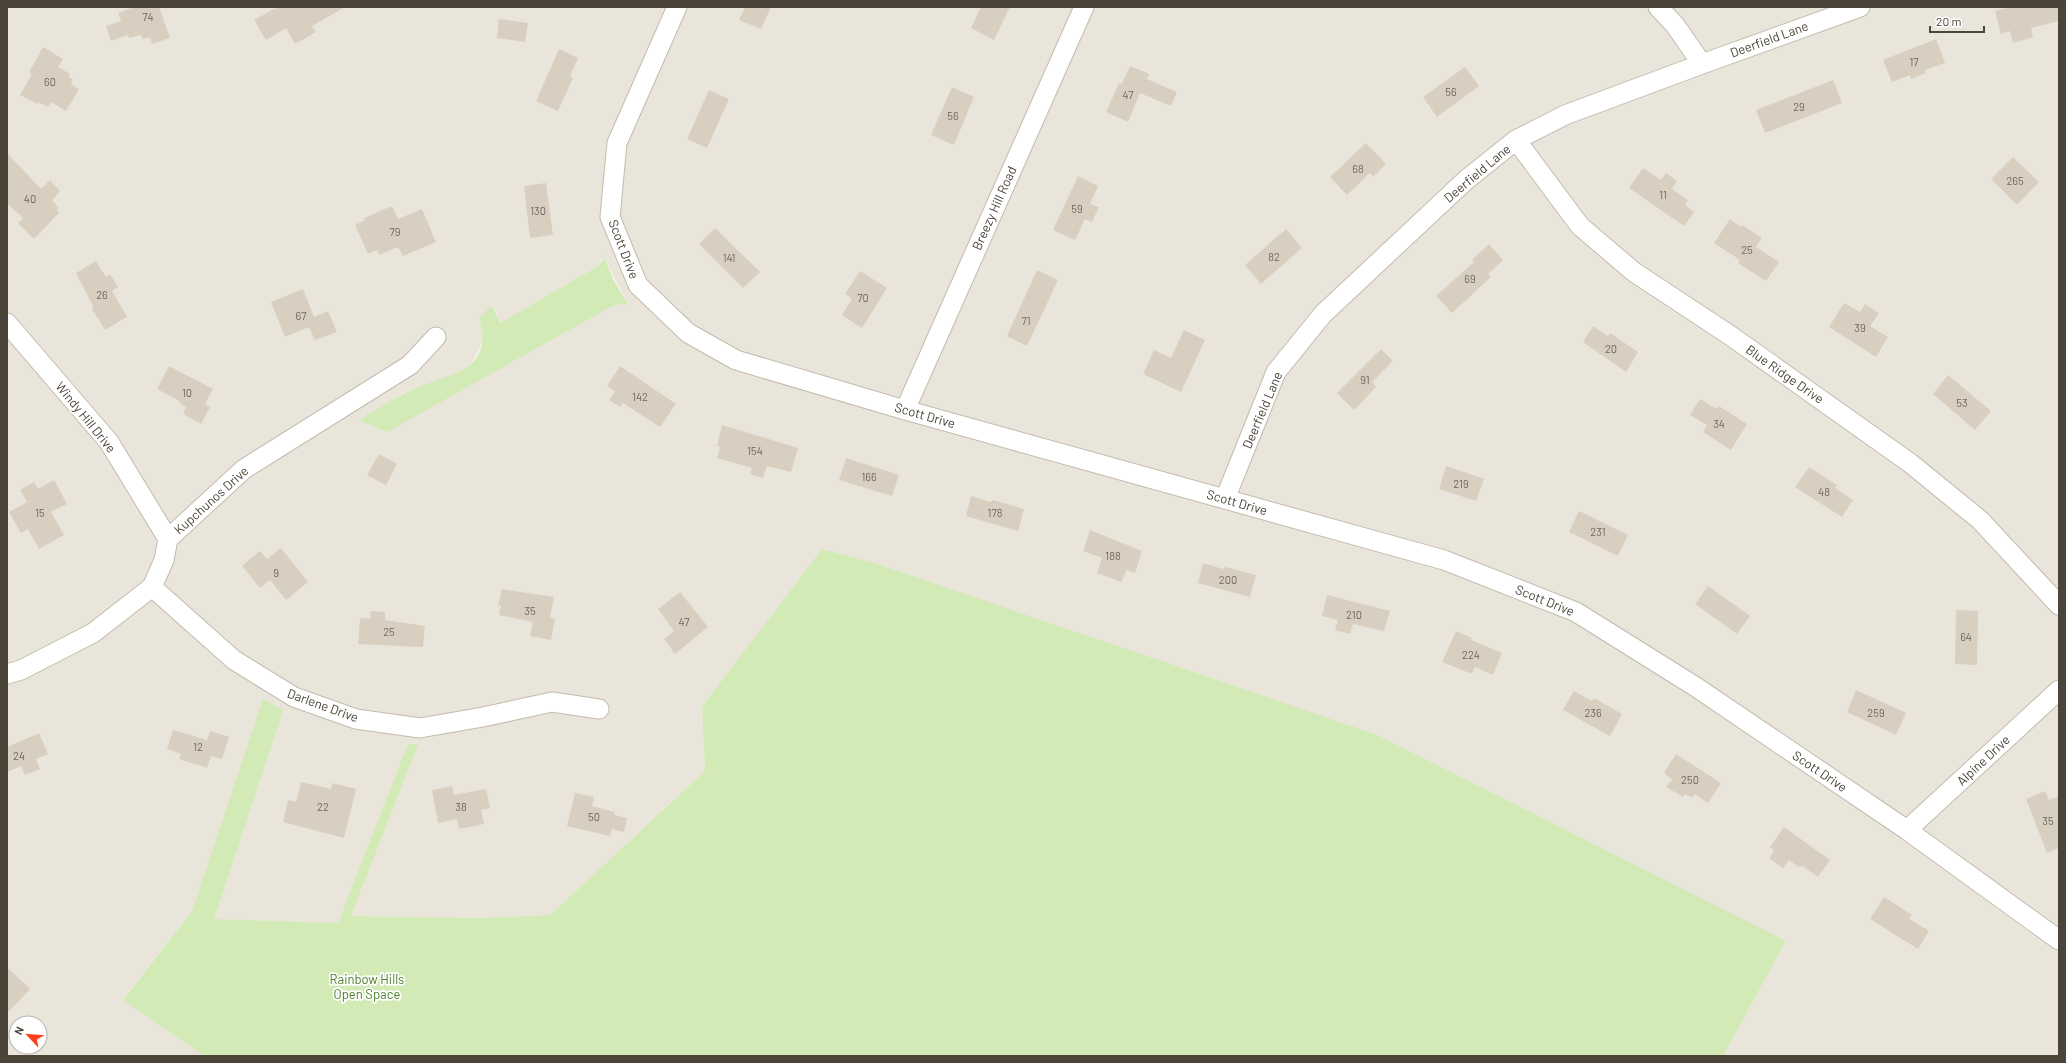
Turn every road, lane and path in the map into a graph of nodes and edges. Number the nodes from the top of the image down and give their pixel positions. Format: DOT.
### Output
graph roads {
  1 [pos="677,7"];
  2 [pos="1084,7"];
  3 [pos="1658,7"];
  4 [pos="1860,7"];
  5 [pos="1702,64"];
  6 [pos="1516,140"];
  7 [pos="7,323"];
  8 [pos="436,337"];
  9 [pos="905,410"];
  10 [pos="1225,499"];
  11 [pos="168,539"];
  12 [pos="152,587"];
  13 [pos="2059,605"];
  14 [pos="7,674"];
  15 [pos="2059,690"];
  16 [pos="599,709"];
  17 [pos="1907,830"];
  18 [pos="2059,940"];
  1 -- 9 [label="street, Scott Drive"];
  2 -- 9 [label="street, Breezy Hill Road"];
  3 -- 5 [label="street"];
  4 -- 5 [label="street, Deerfield Lane"];
  5 -- 6 [label="street, Deerfield Lane"];
  6 -- 10 [label="street, Deerfield Lane"];
  6 -- 13 [label="street, Blue Ridge Drive"];
  7 -- 11 [label="street, Windy Hill Drive"];
  8 -- 11 [label="street, Kupchunos Drive"];
  9 -- 10 [label="street, Scott Drive"];
  10 -- 17 [label="street, Scott Drive"];
  11 -- 12 [label="street, Kupchunos Drive"];
  12 -- 14 [label="street, Kupchunos Drive"];
  12 -- 16 [label="street, Darlene Drive"];
  15 -- 17 [label="street, Alpine Drive"];
  17 -- 18 [label="street, Scott Drive"];
}
